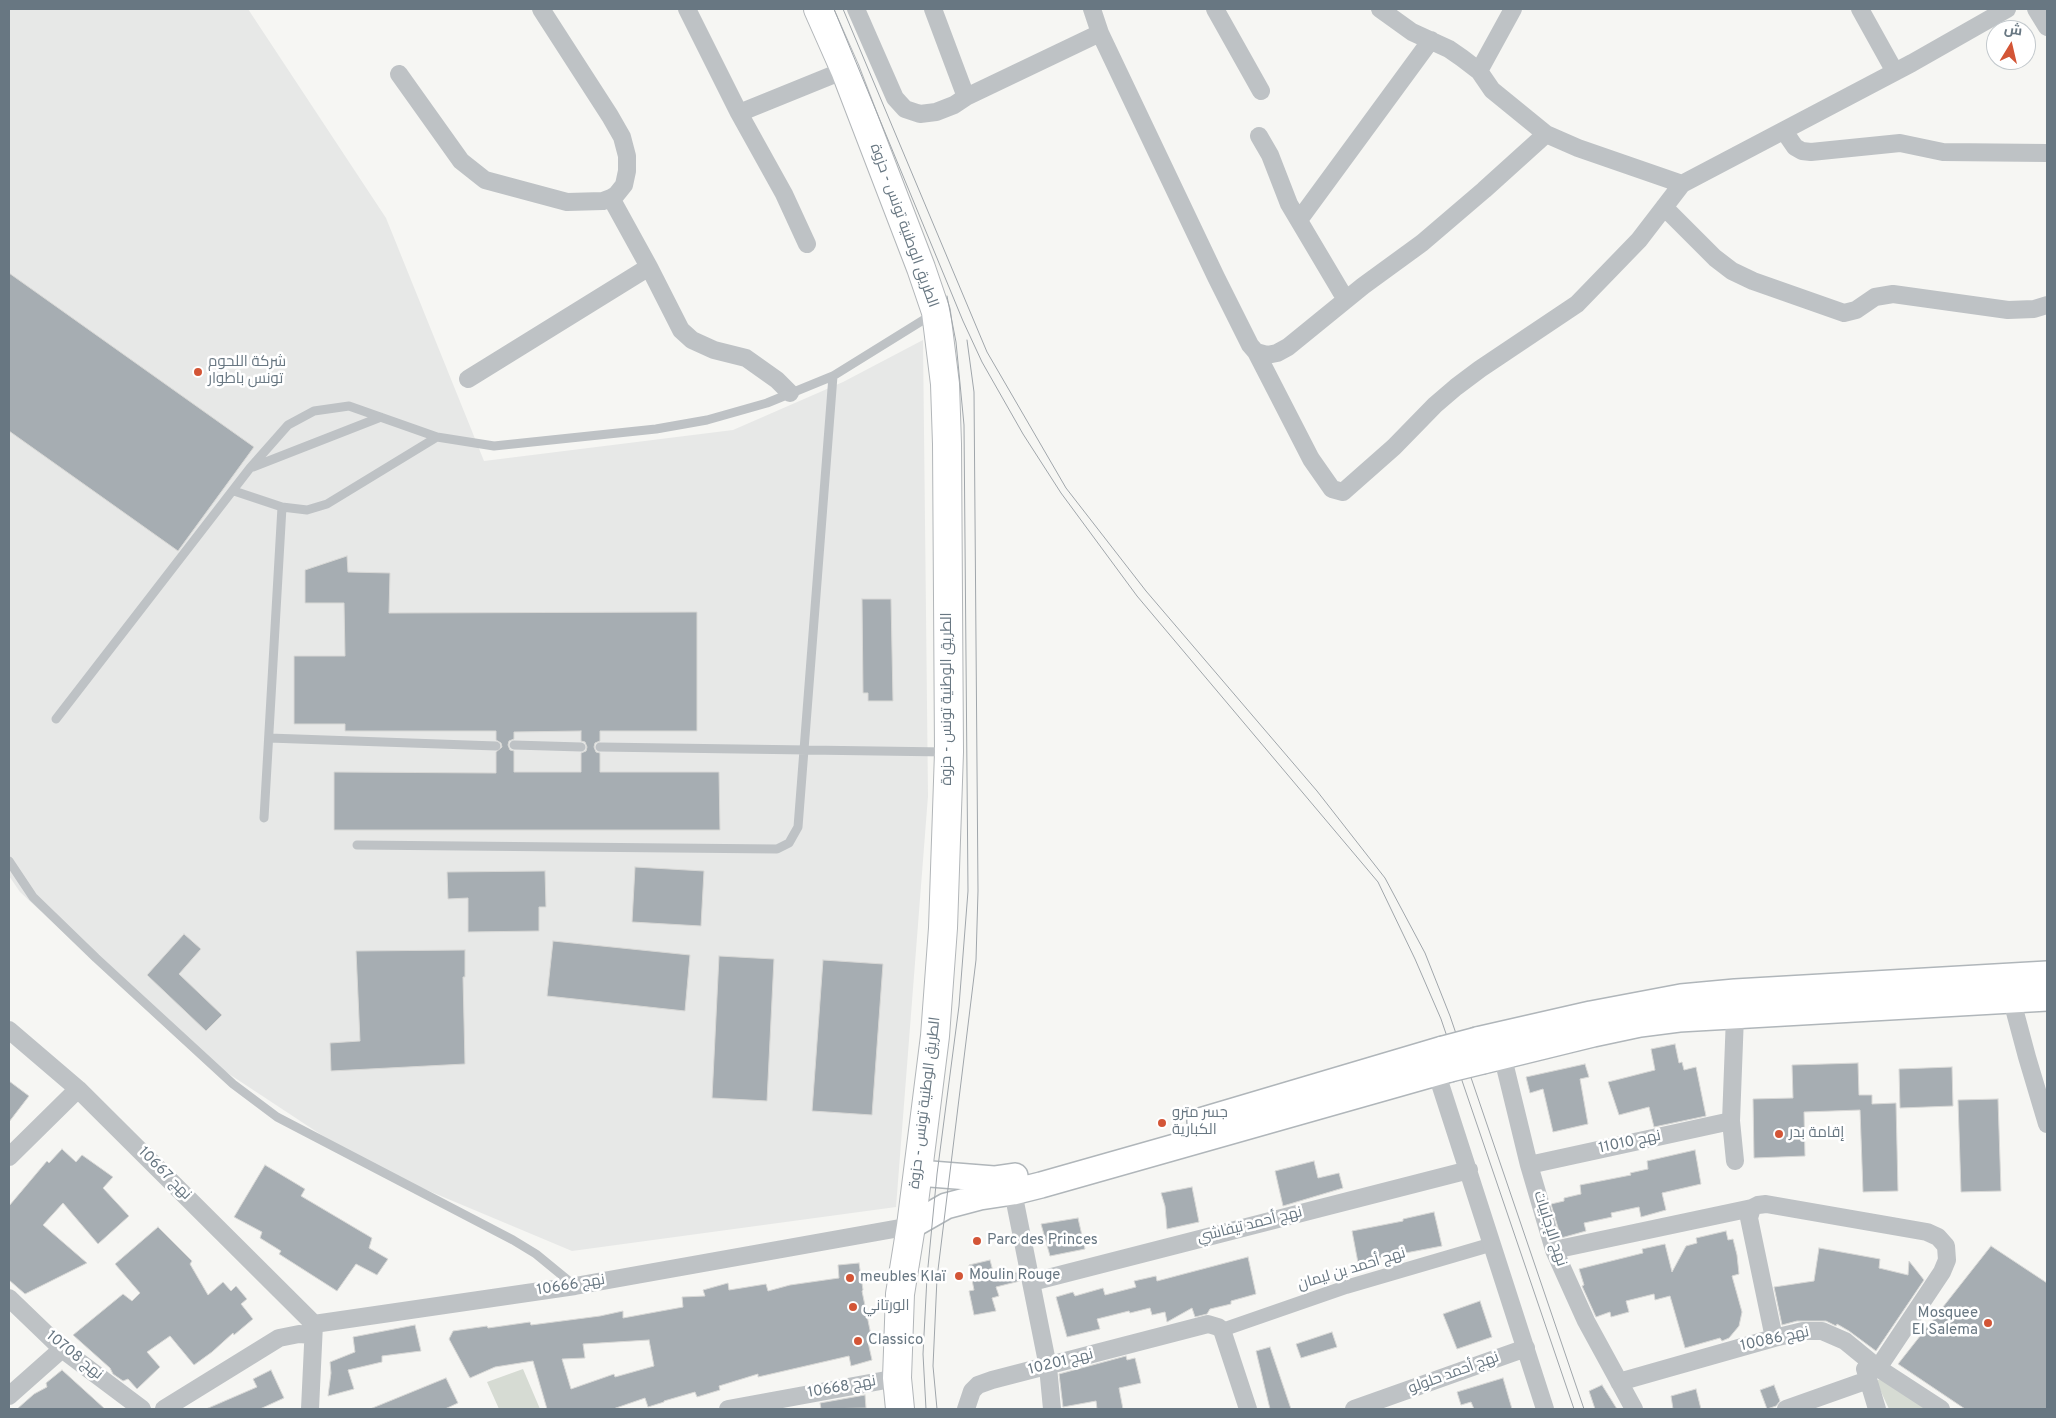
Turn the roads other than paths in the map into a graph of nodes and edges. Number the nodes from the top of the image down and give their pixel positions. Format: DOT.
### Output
graph roads {
  1 [pos="541,9"];
  2 [pos="688,9"];
  3 [pos="818,9"];
  4 [pos="856,9"];
  5 [pos="933,9"];
  6 [pos="1092,9"];
  7 [pos="1215,9"];
  8 [pos="1380,9"];
  9 [pos="1513,9"];
  10 [pos="1860,9"];
  11 [pos="2007,9"];
  12 [pos="2036,9"];
  13 [pos="1986,14"];
  14 [pos="2047,27"];
  15 [pos="1100,33"];
  16 [pos="1431,40"];
  17 [pos="845,70"];
  18 [pos="1479,71"];
  19 [pos="1895,72"];
  20 [pos="398,74"];
  21 [pos="1261,91"];
  22 [pos="966,97"];
  23 [pos="739,113"];
  24 [pos="1784,132"];
  25 [pos="1546,134"];
  26 [pos="1259,136"];
  27 [pos="2047,154"];
  28 [pos="1682,184"];
  29 [pos="610,198"];
  30 [pos="1664,206"];
  31 [pos="1299,220"];
  32 [pos="807,244"];
  33 [pos="648,267"];
  34 [pos="1346,300"];
  35 [pos="2047,305"];
  36 [pos="936,312"];
  37 [pos="1256,352"];
  38 [pos="833,376"];
  39 [pos="468,379"];
  40 [pos="790,393"];
  41 [pos="381,417"];
  42 [pos="437,437"];
  43 [pos="250,468"];
  44 [pos="234,491"];
  45 [pos="282,507"];
  46 [pos="56,719"];
  47 [pos="268,738"];
  48 [pos="514,745"];
  49 [pos="496,746"];
  50 [pos="581,747"];
  51 [pos="600,747"];
  52 [pos="804,750"];
  53 [pos="949,752"];
  54 [pos="264,818"];
  55 [pos="357,845"];
  56 [pos="9,862"];
  57 [pos="2047,974"];
  58 [pos="2047,998"];
  59 [pos="2012,1001"];
  60 [pos="1733,1004"];
  61 [pos="9,1030"];
  62 [pos="1490,1049"];
  63 [pos="1440,1061"];
  64 [pos="78,1088"];
  65 [pos="1731,1121"];
  66 [pos="2047,1124"];
  67 [pos="9,1157"];
  68 [pos="1735,1161"];
  69 [pos="1530,1165"];
  70 [pos="1469,1170"];
  71 [pos="918,1173"];
  72 [pos="1013,1192"];
  73 [pos="1752,1208"];
  74 [pos="911,1226"];
  75 [pos="1493,1244"];
  76 [pos="1554,1250"];
  77 [pos="1032,1282"];
  78 [pos="575,1286"];
  79 [pos="9,1298"];
  80 [pos="313,1330"];
  81 [pos="1222,1330"];
  82 [pos="1774,1338"];
  83 [pos="1526,1348"];
  84 [pos="62,1349"];
  85 [pos="1048,1366"];
  86 [pos="1873,1374"];
  87 [pos="897,1378"];
  88 [pos="1619,1382"];
  89 [pos="9,1396"];
  90 [pos="142,1409"];
  91 [pos="164,1409"];
  92 [pos="310,1409"];
  93 [pos="728,1409"];
  94 [pos="900,1409"];
  95 [pos="966,1409"];
  96 [pos="1052,1409"];
  97 [pos="1248,1409"];
  98 [pos="1354,1409"];
  99 [pos="1545,1409"];
  100 [pos="1634,1409"];
  101 [pos="1786,1409"];
  102 [pos="1877,1409"];
  103 [pos="1942,1409"];
  1 -- 29 [label="street"];
  2 -- 23 [label="street"];
  3 -- 17 [label="main road, الطريق الوطنية تونس - حزوة"];
  4 -- 22 [label="street"];
  5 -- 22 [label="street"];
  6 -- 15 [label="street"];
  7 -- 21 [label="street"];
  8 -- 16 [label="street"];
  9 -- 18 [label="street"];
  10 -- 19 [label="street"];
  11 -- 13 [label="street"];
  12 -- 14 [label="street"];
  13 -- 19 [label="street"];
  15 -- 22 [label="street"];
  15 -- 37 [label="street"];
  16 -- 18 [label="street"];
  16 -- 31 [label="street"];
  17 -- 23 [label="street"];
  17 -- 36 [label="main road, الطريق الوطنية تونس - حزوة"];
  18 -- 25 [label="street"];
  19 -- 24 [label="street"];
  20 -- 29 [label="street"];
  23 -- 32 [label="street"];
  24 -- 27 [label="street"];
  24 -- 28 [label="street"];
  25 -- 28 [label="street"];
  25 -- 34 [label="street"];
  26 -- 31 [label="street"];
  28 -- 30 [label="street"];
  29 -- 33 [label="street"];
  30 -- 35 [label="street"];
  30 -- 37 [label="street"];
  31 -- 34 [label="street"];
  33 -- 39 [label="street"];
  33 -- 40 [label="street"];
  34 -- 37 [label="street"];
  36 -- 38 [label="lane"];
  36 -- 53 [label="main road, الطريق الوطنية تونس - حزوة"];
  38 -- 40 [label="lane"];
  38 -- 52 [label="lane"];
  40 -- 42 [label="lane"];
  41 -- 42 [label="lane"];
  41 -- 43 [label="lane"];
  41 -- 43 [label="lane"];
  42 -- 45 [label="lane"];
  43 -- 44 [label="lane"];
  44 -- 45 [label="lane"];
  44 -- 46 [label="lane"];
  45 -- 47 [label="lane"];
  47 -- 49 [label="lane"];
  47 -- 54 [label="lane"];
  48 -- 50 [label="lane"];
  51 -- 52 [label="lane"];
  52 -- 53 [label="lane"];
  52 -- 55 [label="lane"];
  53 -- 71 [label="main road, الطريق الوطنية تونس - حزوة"];
  56 -- 78 [label="lane"];
  57 -- 60 [label="main road"];
  58 -- 59 [label="main road"];
  59 -- 60 [label="main road"];
  59 -- 66 [label="street"];
  60 -- 62 [label="main road"];
  60 -- 65 [label="street"];
  61 -- 64 [label="street, نهج 10667"];
  62 -- 63 [label="main road, bridge"];
  62 -- 69 [label="street, نهج الإجابيات"];
  63 -- 70 [label="street"];
  63 -- 71 [label="main road"];
  63 -- 72 [label="main road"];
  64 -- 67 [label="street"];
  64 -- 80 [label="street, نهج 10667"];
  65 -- 68 [label="street"];
  65 -- 69 [label="street, نهج 11010"];
  69 -- 76 [label="street, نهج الإجابيات"];
  70 -- 75 [label="street"];
  70 -- 77 [label="street, نهج أحمد تيفاشي"];
  71 -- 74 [label="main road, الطريق الوطنية تونس - حزوة"];
  72 -- 74 [label="main road"];
  72 -- 77 [label="street"];
  73 -- 76 [label="street"];
  73 -- 82 [label="street"];
  73 -- 86 [label="street"];
  74 -- 78 [label="street, نهج 10666"];
  74 -- 87 [label="main road, الطريق الوطنية تونس - حزوة"];
  75 -- 81 [label="street, نهج أحمد بن ليمان"];
  75 -- 83 [label="street"];
  76 -- 88 [label="street, نهج الإجابيات"];
  77 -- 85 [label="street"];
  78 -- 80 [label="street, نهج 10666"];
  79 -- 84 [label="street, نهج 10708"];
  80 -- 91 [label="street"];
  80 -- 92 [label="street"];
  81 -- 85 [label="street, نهج 10201"];
  81 -- 97 [label="street"];
  82 -- 86 [label="street, نهج 10086"];
  82 -- 88 [label="street, نهج 10086"];
  83 -- 98 [label="street, نهج أحمد حلولو"];
  83 -- 99 [label="street"];
  84 -- 89 [label="street"];
  84 -- 90 [label="street, نهج 10708"];
  85 -- 95 [label="street, نهج 10201"];
  85 -- 96 [label="street"];
  86 -- 101 [label="street"];
  86 -- 102 [label="street"];
  86 -- 103 [label="street, نهج 10086"];
  87 -- 93 [label="street, نهج 10668"];
  87 -- 94 [label="main road, الطريق الوطنية تونس - حزوة"];
  88 -- 100 [label="street, نهج الإجابيات"];
}
